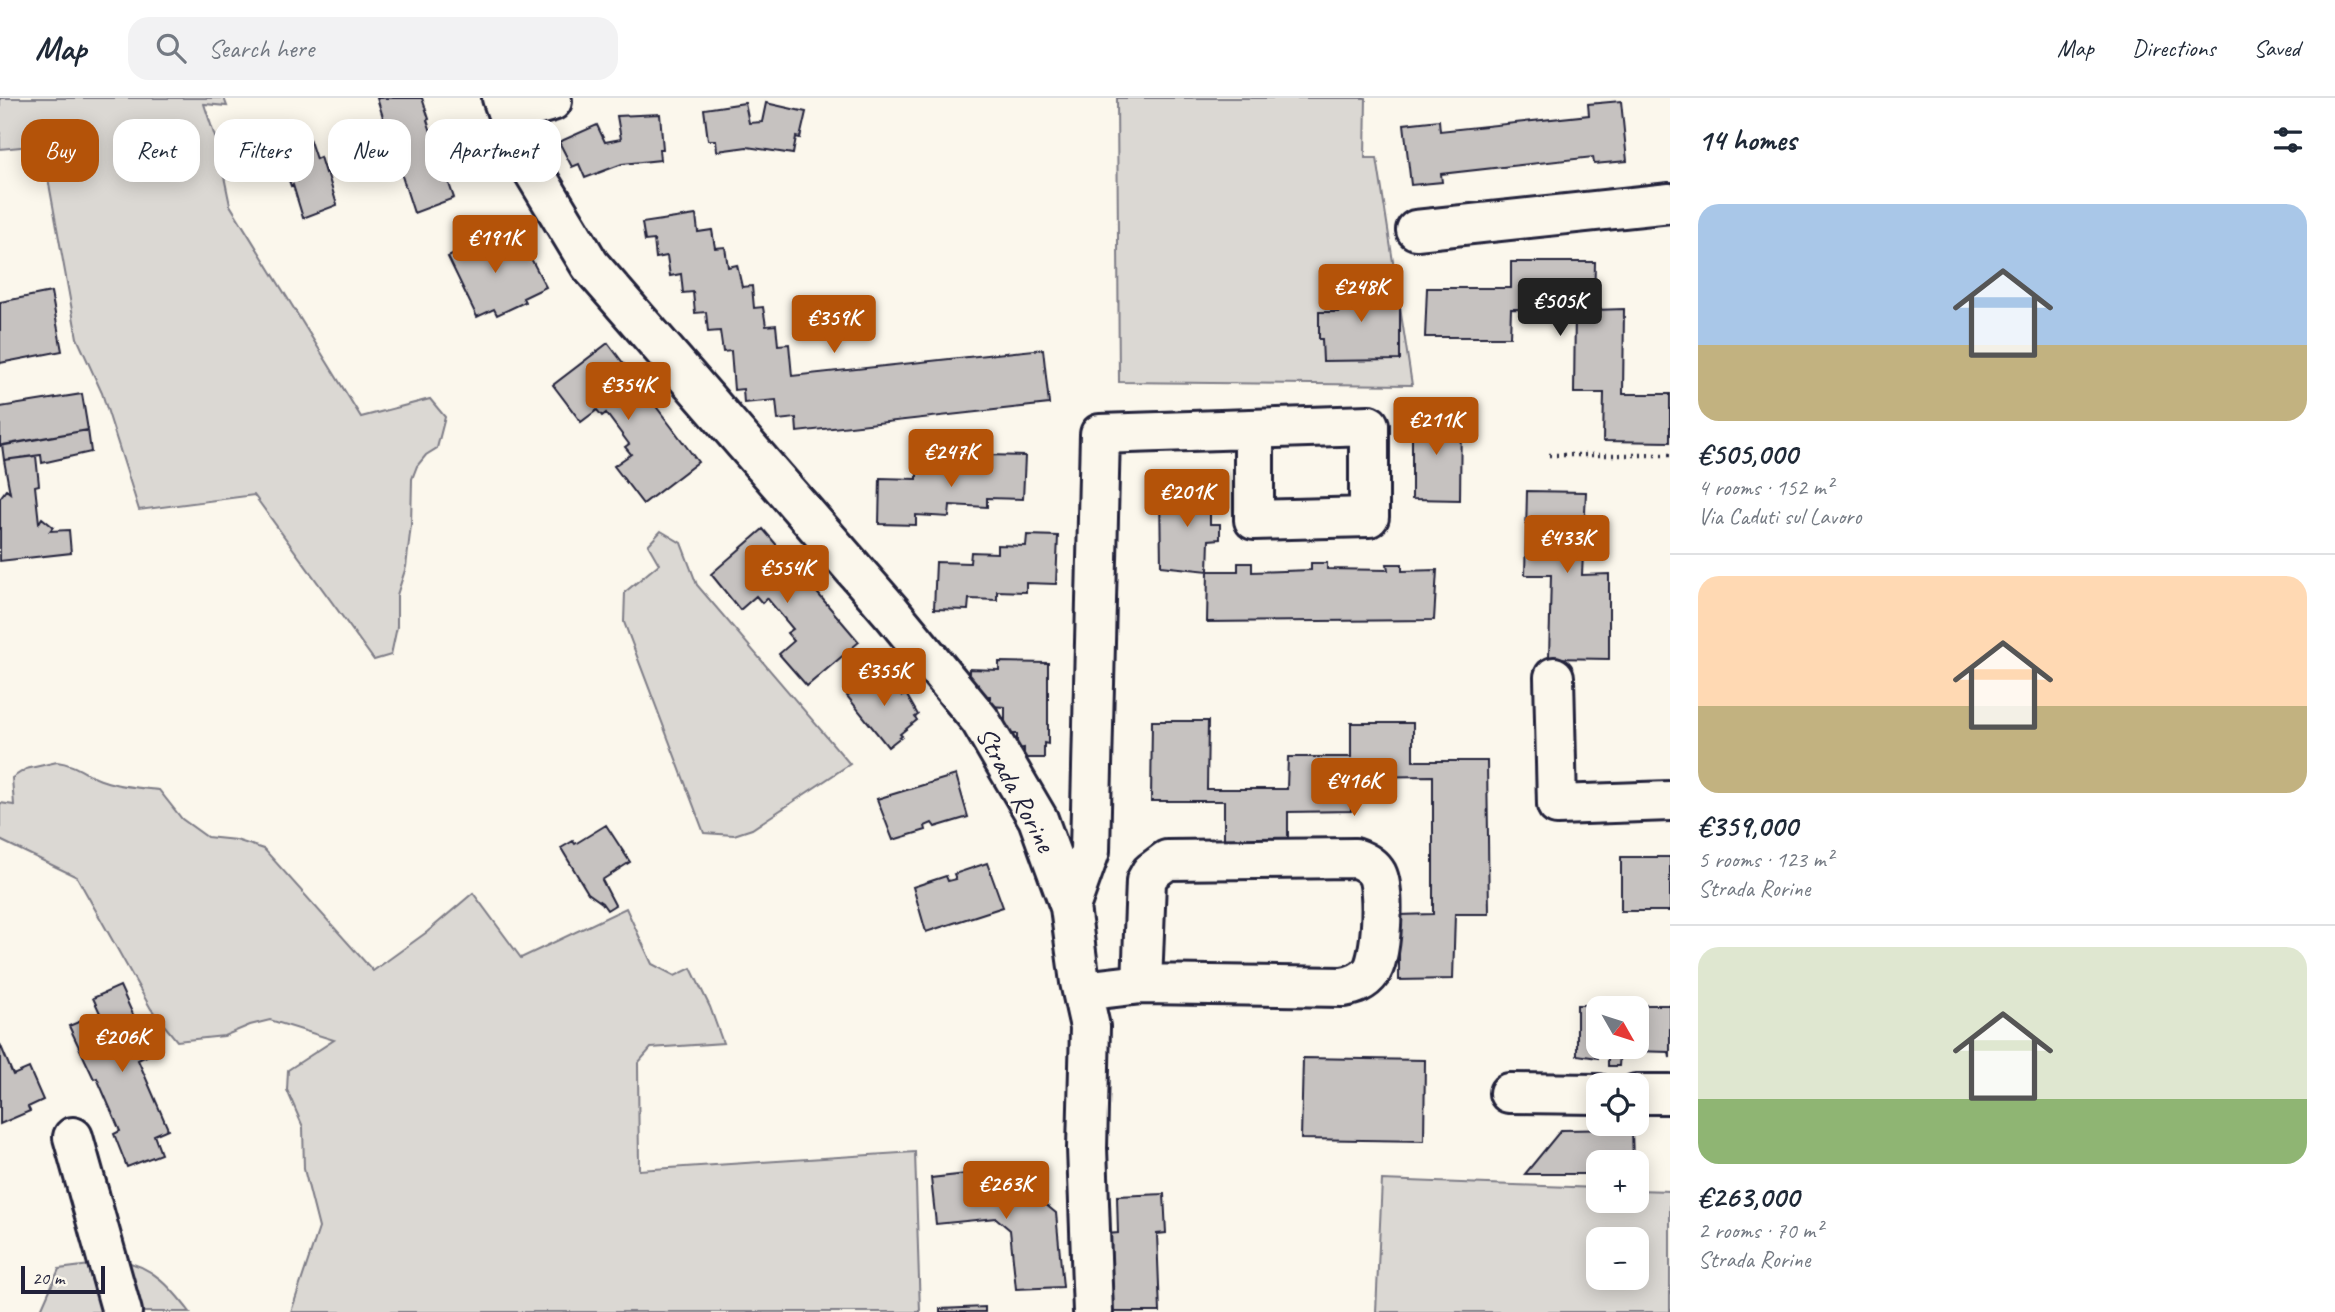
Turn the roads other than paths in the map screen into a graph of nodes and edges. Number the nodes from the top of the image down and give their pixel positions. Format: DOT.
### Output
graph roads {
  1 [pos="552,101"];
  2 [pos="506,108"];
  3 [pos="1670,203"];
  4 [pos="1416,230"];
  5 [pos="1254,429"];
  6 [pos="1554,677"];
  7 [pos="1670,801"];
  8 [pos="1070,907"];
  9 [pos="1142,984"];
  10 [pos="1082,991"];
  11 [pos="1509,1093"];
  12 [pos="1586,1094"];
  13 [pos="1649,1094"];
  14 [pos="1670,1094"];
  15 [pos="73,1137"];
  16 [pos="122,1312"];
  17 [pos="1093,1312"];
  1 -- 2 [label="street, Strada Rorine"];
  2 -- 8 [label="street, Strada Rorine"];
  3 -- 4 [label="street"];
  5 -- 8 [label="street"];
  6 -- 7 [label="street"];
  8 -- 10 [label="street, Strada Rorine"];
  9 -- 9 [label="street"];
  9 -- 10 [label="street"];
  10 -- 17 [label="street, Strada Rorine"];
  11 -- 12 [label="street"];
  13 -- 14 [label="street"];
  15 -- 16 [label="street"];
}
